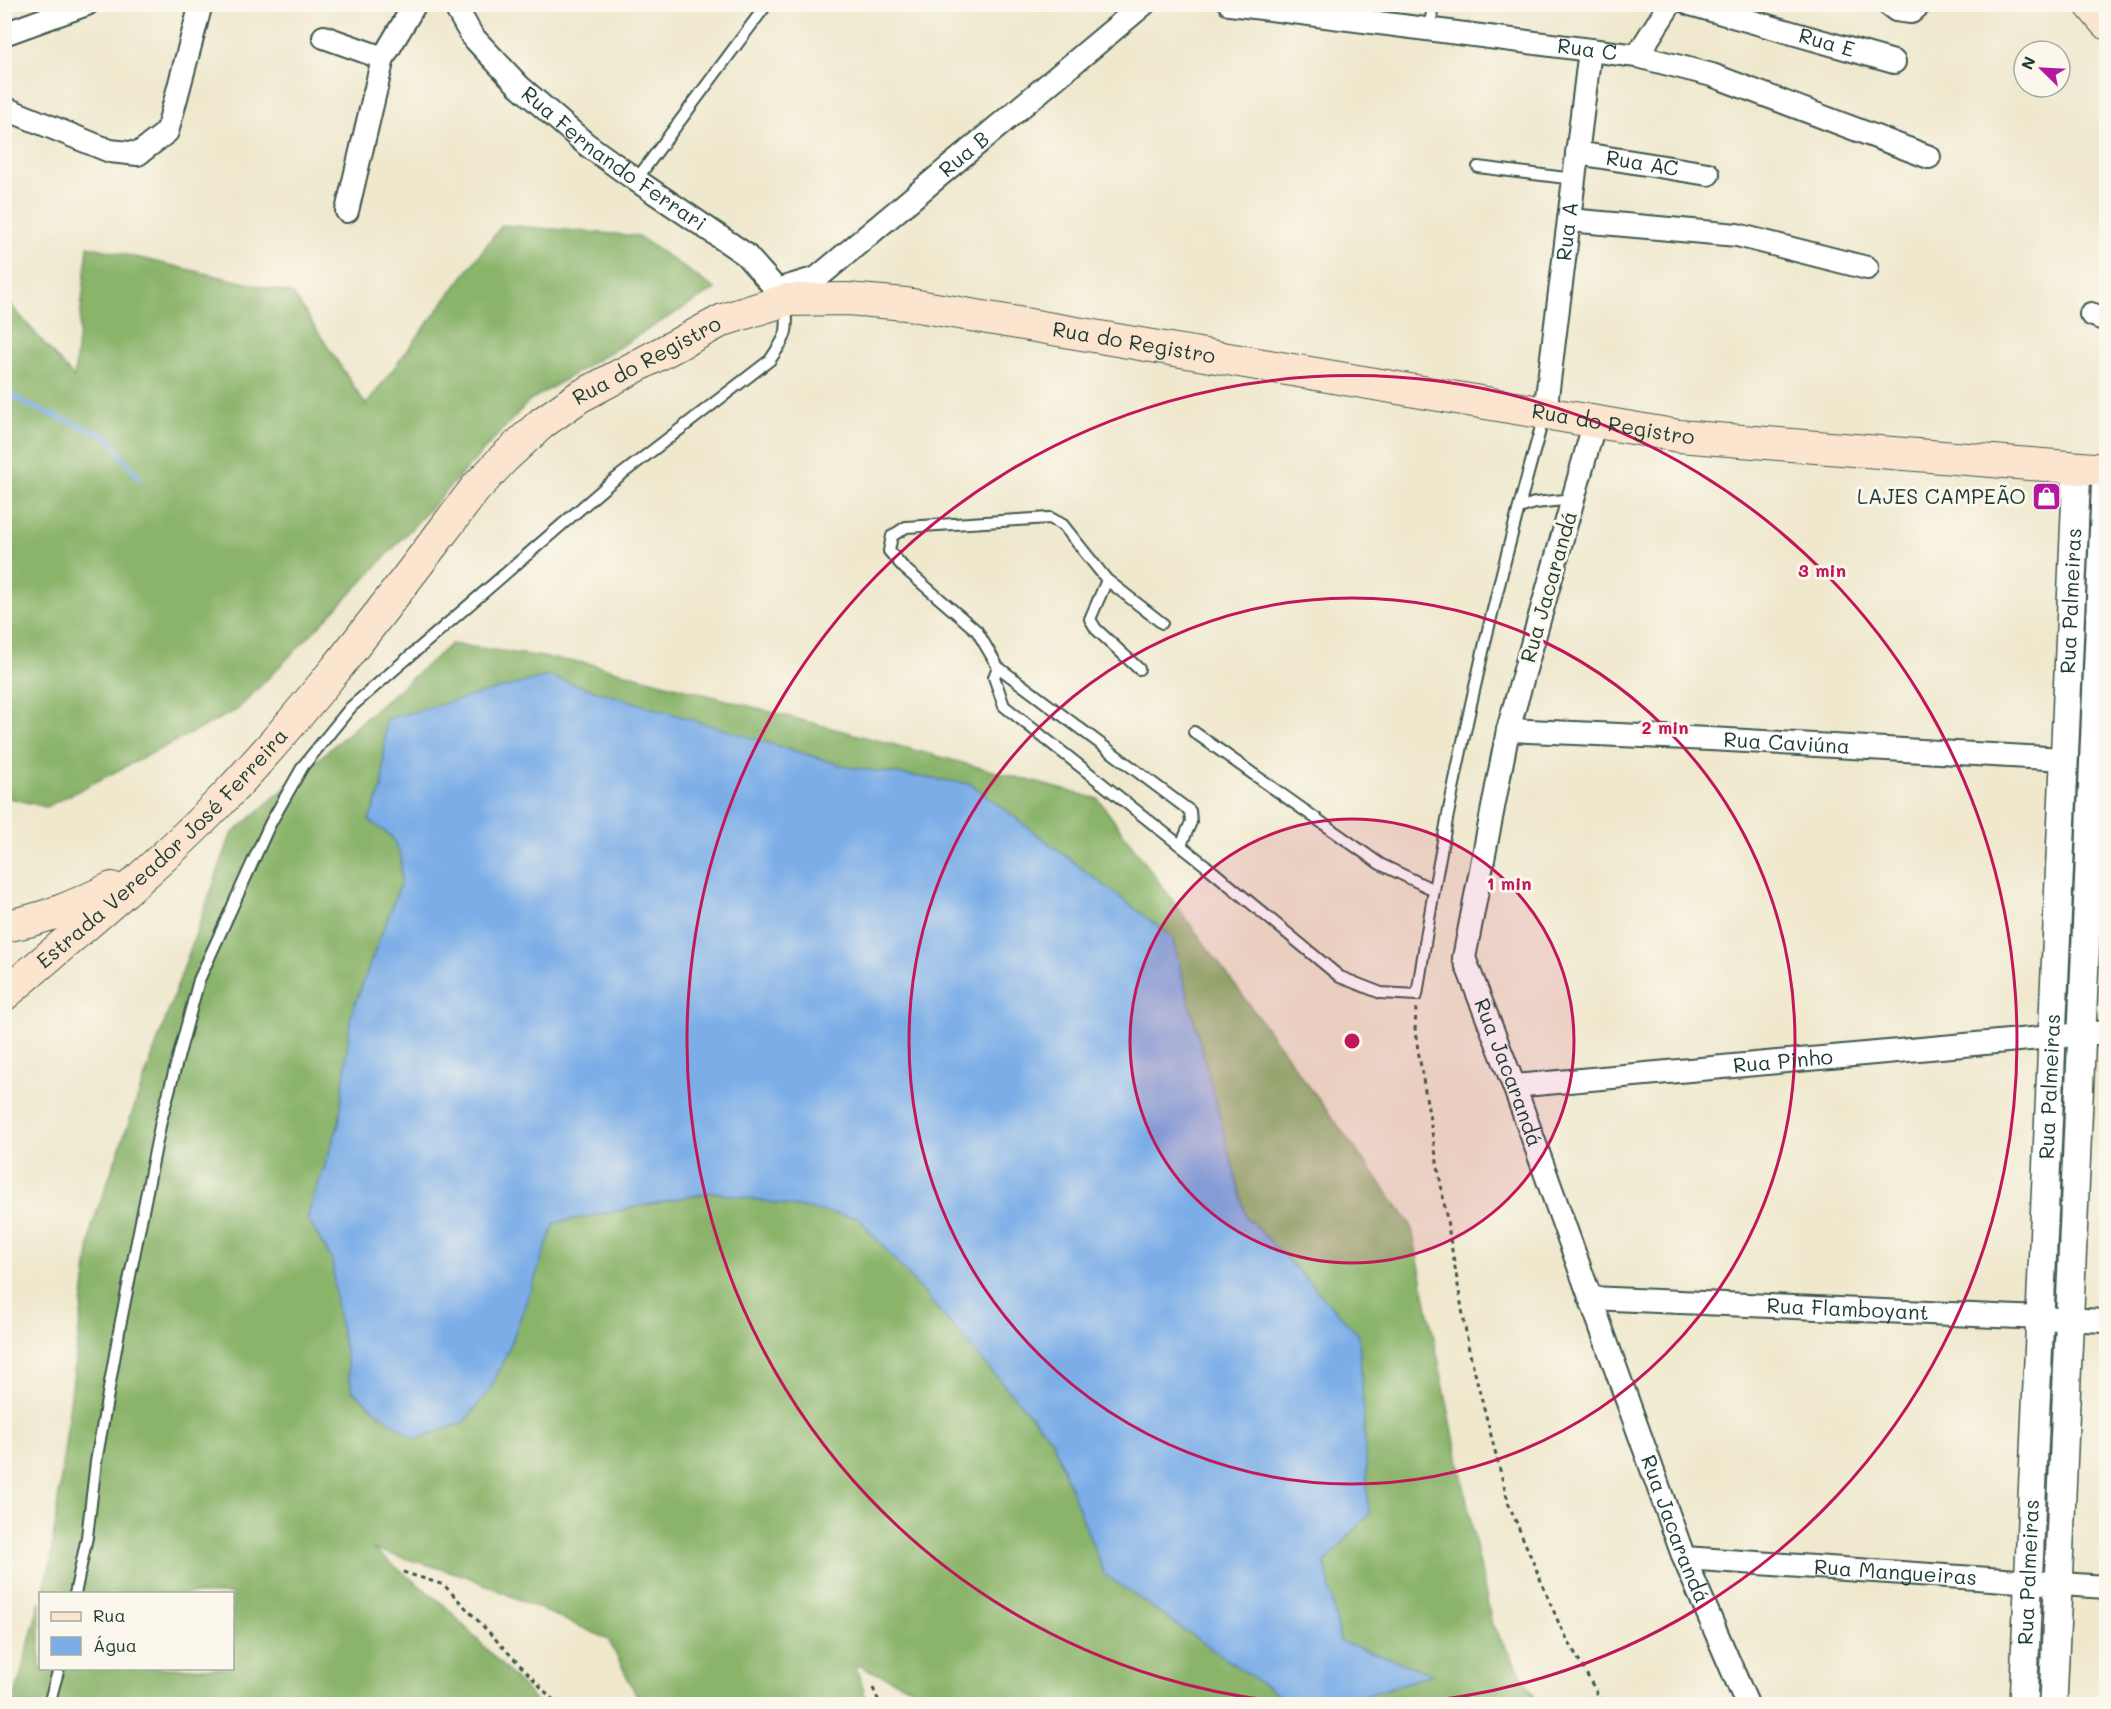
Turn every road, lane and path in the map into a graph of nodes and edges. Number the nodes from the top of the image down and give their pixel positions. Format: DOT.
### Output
graph roads {
  1 [pos="87,4"];
  2 [pos="201,4"];
  3 [pos="416,4"];
  4 [pos="454,4"];
  5 [pos="767,4"];
  6 [pos="1144,4"];
  7 [pos="1230,4"];
  8 [pos="1432,4"];
  9 [pos="1670,4"];
  10 [pos="1690,4"];
  11 [pos="1888,4"];
  12 [pos="1920,4"];
  13 [pos="2090,4"];
  14 [pos="2106,23"];
  15 [pos="1431,30"];
  16 [pos="4,34"];
  17 [pos="324,37"];
  18 [pos="1590,50"];
  19 [pos="1637,56"];
  20 [pos="383,58"];
  21 [pos="1894,62"];
  22 [pos="4,108"];
  23 [pos="1577,153"];
  24 [pos="1929,157"];
  25 [pos="1478,167"];
  26 [pos="1708,174"];
  27 [pos="1574,179"];
  28 [pos="636,180"];
  29 [pos="347,211"];
  30 [pos="1569,220"];
  31 [pos="1867,268"];
  32 [pos="782,295"];
  33 [pos="1545,413"];
  34 [pos="1595,421"];
  35 [pos="2097,470"];
  36 [pos="1573,499"];
  37 [pos="1519,508"];
  38 [pos="1107,580"];
  39 [pos="1162,623"];
  40 [pos="998,667"];
  41 [pos="1139,669"];
  42 [pos="315,696"];
  43 [pos="1508,730"];
  44 [pos="1194,732"];
  45 [pos="2065,759"];
  46 [pos="2100,792"];
  47 [pos="1181,845"];
  48 [pos="148,870"];
  49 [pos="1432,889"];
  50 [pos="4,926"];
  51 [pos="4,995"];
  52 [pos="1417,995"];
  53 [pos="2095,1033"];
  54 [pos="2053,1035"];
  55 [pos="1514,1086"];
  56 [pos="1590,1298"];
  57 [pos="2040,1318"];
  58 [pos="2069,1319"];
  59 [pos="2106,1321"];
  60 [pos="1684,1558"];
  61 [pos="403,1572"];
  62 [pos="2028,1582"];
  63 [pos="2058,1585"];
  64 [pos="2106,1587"];
  65 [pos="75,1592"];
  66 [pos="58,1670"];
  67 [pos="873,1688"];
  68 [pos="49,1704"];
  69 [pos="557,1704"];
  70 [pos="880,1704"];
  71 [pos="1603,1704"];
  72 [pos="1747,1704"];
  73 [pos="2023,1704"];
  74 [pos="2053,1704"];
  1 -- 16 [label="street"];
  2 -- 22 [label="street"];
  3 -- 20 [label="street"];
  4 -- 28 [label="street, Rua Fernando Ferrari"];
  5 -- 28 [label="lane"];
  6 -- 32 [label="street, Rua B"];
  7 -- 15 [label="street, Rua C"];
  8 -- 15 [label="lane"];
  9 -- 19 [label="street"];
  10 -- 21 [label="street, Rua E"];
  11 -- 12 [label="street"];
  13 -- 14 [label="main road"];
  15 -- 18 [label="street, Rua C"];
  17 -- 20 [label="street"];
  18 -- 19 [label="street, Rua C"];
  18 -- 23 [label="street, Rua A"];
  19 -- 24 [label="street, Rua C"];
  20 -- 29 [label="street"];
  23 -- 26 [label="street, Rua AC"];
  23 -- 27 [label="street, Rua A"];
  25 -- 27 [label="lane"];
  27 -- 30 [label="street, Rua A"];
  28 -- 32 [label="street, Rua Fernando Ferrari"];
  30 -- 31 [label="street"];
  30 -- 33 [label="street, Rua A"];
  32 -- 33 [label="main road, Rua do Registro"];
  32 -- 42 [label="main road, Rua do Registro"];
  32 -- 65 [label="lane"];
  33 -- 34 [label="main road, Rua do Registro"];
  33 -- 37 [label="lane"];
  34 -- 35 [label="main road, Rua do Registro"];
  34 -- 36 [label="street, Rua Jacarandá"];
  35 -- 45 [label="street, Rua Palmeiras"];
  35 -- 46 [label="street, Rua Palmeiras"];
  36 -- 37 [label="lane"];
  36 -- 43 [label="street, Rua Jacarandá"];
  37 -- 49 [label="lane"];
  38 -- 39 [label="lane"];
  38 -- 40 [label="lane"];
  38 -- 41 [label="lane"];
  40 -- 47 [label="lane"];
  40 -- 47 [label="lane"];
  42 -- 48 [label="main road, Estrada Vereador José Ferreira"];
  43 -- 45 [label="street, Rua Caviúna"];
  43 -- 55 [label="street, Rua Jacarandá"];
  44 -- 49 [label="lane"];
  45 -- 54 [label="street, Rua Palmeiras"];
  46 -- 53 [label="street, Rua Palmeiras"];
  47 -- 52 [label="lane"];
  48 -- 50 [label="main road"];
  48 -- 51 [label="main road, Estrada Vereador José Ferreira"];
  49 -- 52 [label="lane"];
  52 -- 71 [label="path"];
  53 -- 54 [label="street, Rua Pinho"];
  53 -- 58 [label="street, Rua Palmeiras"];
  54 -- 55 [label="street, Rua Pinho"];
  54 -- 57 [label="street, Rua Palmeiras"];
  55 -- 56 [label="street, Rua Jacarandá"];
  56 -- 57 [label="street, Rua Flamboyant"];
  56 -- 60 [label="street, Rua Jacarandá"];
  57 -- 58 [label="street, Rua Flamboyant"];
  57 -- 62 [label="street, Rua Palmeiras"];
  58 -- 59 [label="street, Rua Flamboyant"];
  58 -- 63 [label="street, Rua Palmeiras"];
  60 -- 62 [label="street, Rua Mangueiras"];
  60 -- 72 [label="street, Rua Jacarandá"];
  61 -- 69 [label="path"];
  62 -- 63 [label="street, Rua Mangueiras"];
  62 -- 73 [label="street, Rua Palmeiras"];
  63 -- 64 [label="street, Rua Mangueiras"];
  63 -- 74 [label="street, Rua Palmeiras"];
  66 -- 68 [label="lane"];
  67 -- 70 [label="path"];
}
